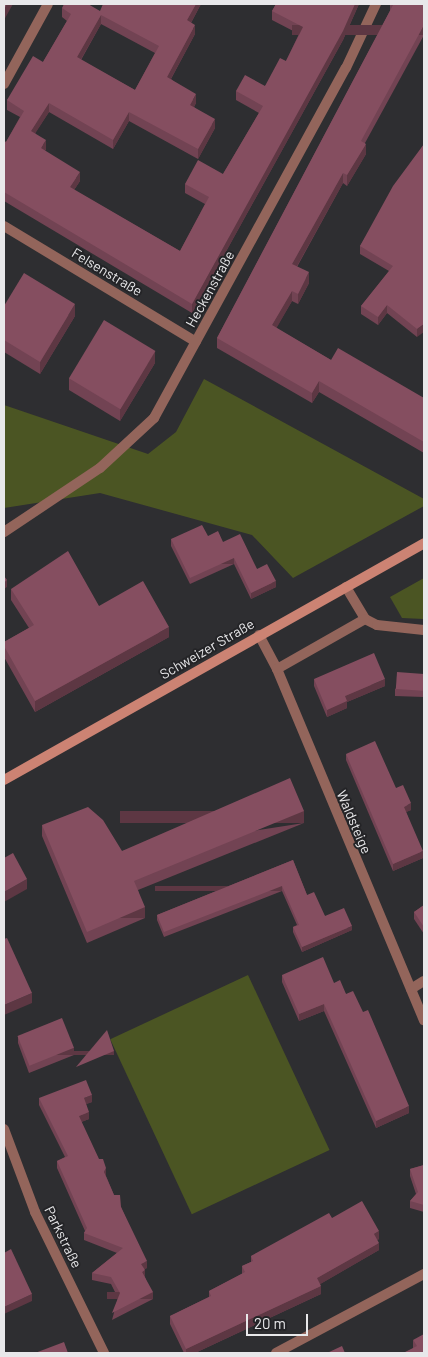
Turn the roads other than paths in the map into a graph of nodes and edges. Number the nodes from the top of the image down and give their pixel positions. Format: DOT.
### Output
graph roads {
  1 [pos="48,4"];
  2 [pos="376,4"];
  3 [pos="4,84"];
  4 [pos="4,226"];
  5 [pos="196,342"];
  6 [pos="4,532"];
  7 [pos="424,543"];
  8 [pos="346,587"];
  9 [pos="365,619"];
  10 [pos="424,630"];
  11 [pos="259,635"];
  12 [pos="277,669"];
  13 [pos="4,780"];
  14 [pos="424,980"];
  15 [pos="411,989"];
  16 [pos="424,1020"];
  17 [pos="4,1129"];
  18 [pos="424,1274"];
  19 [pos="104,1353"];
  20 [pos="276,1353"];
  1 -- 3 [label="street"];
  2 -- 5 [label="street, Heckenstraße"];
  4 -- 5 [label="street, Felsenstraße"];
  5 -- 6 [label="street, Heckenstraße"];
  7 -- 8 [label="main road, Schweizer Straße"];
  8 -- 9 [label="street"];
  8 -- 11 [label="main road, Schweizer Straße"];
  9 -- 10 [label="street"];
  9 -- 12 [label="street"];
  11 -- 12 [label="street, Waldsteige"];
  11 -- 13 [label="main road, Schweizer Straße"];
  12 -- 15 [label="street, Waldsteige"];
  14 -- 15 [label="street"];
  15 -- 16 [label="street, Waldsteige"];
  17 -- 19 [label="street, Parkstraße"];
  18 -- 20 [label="street"];
}
